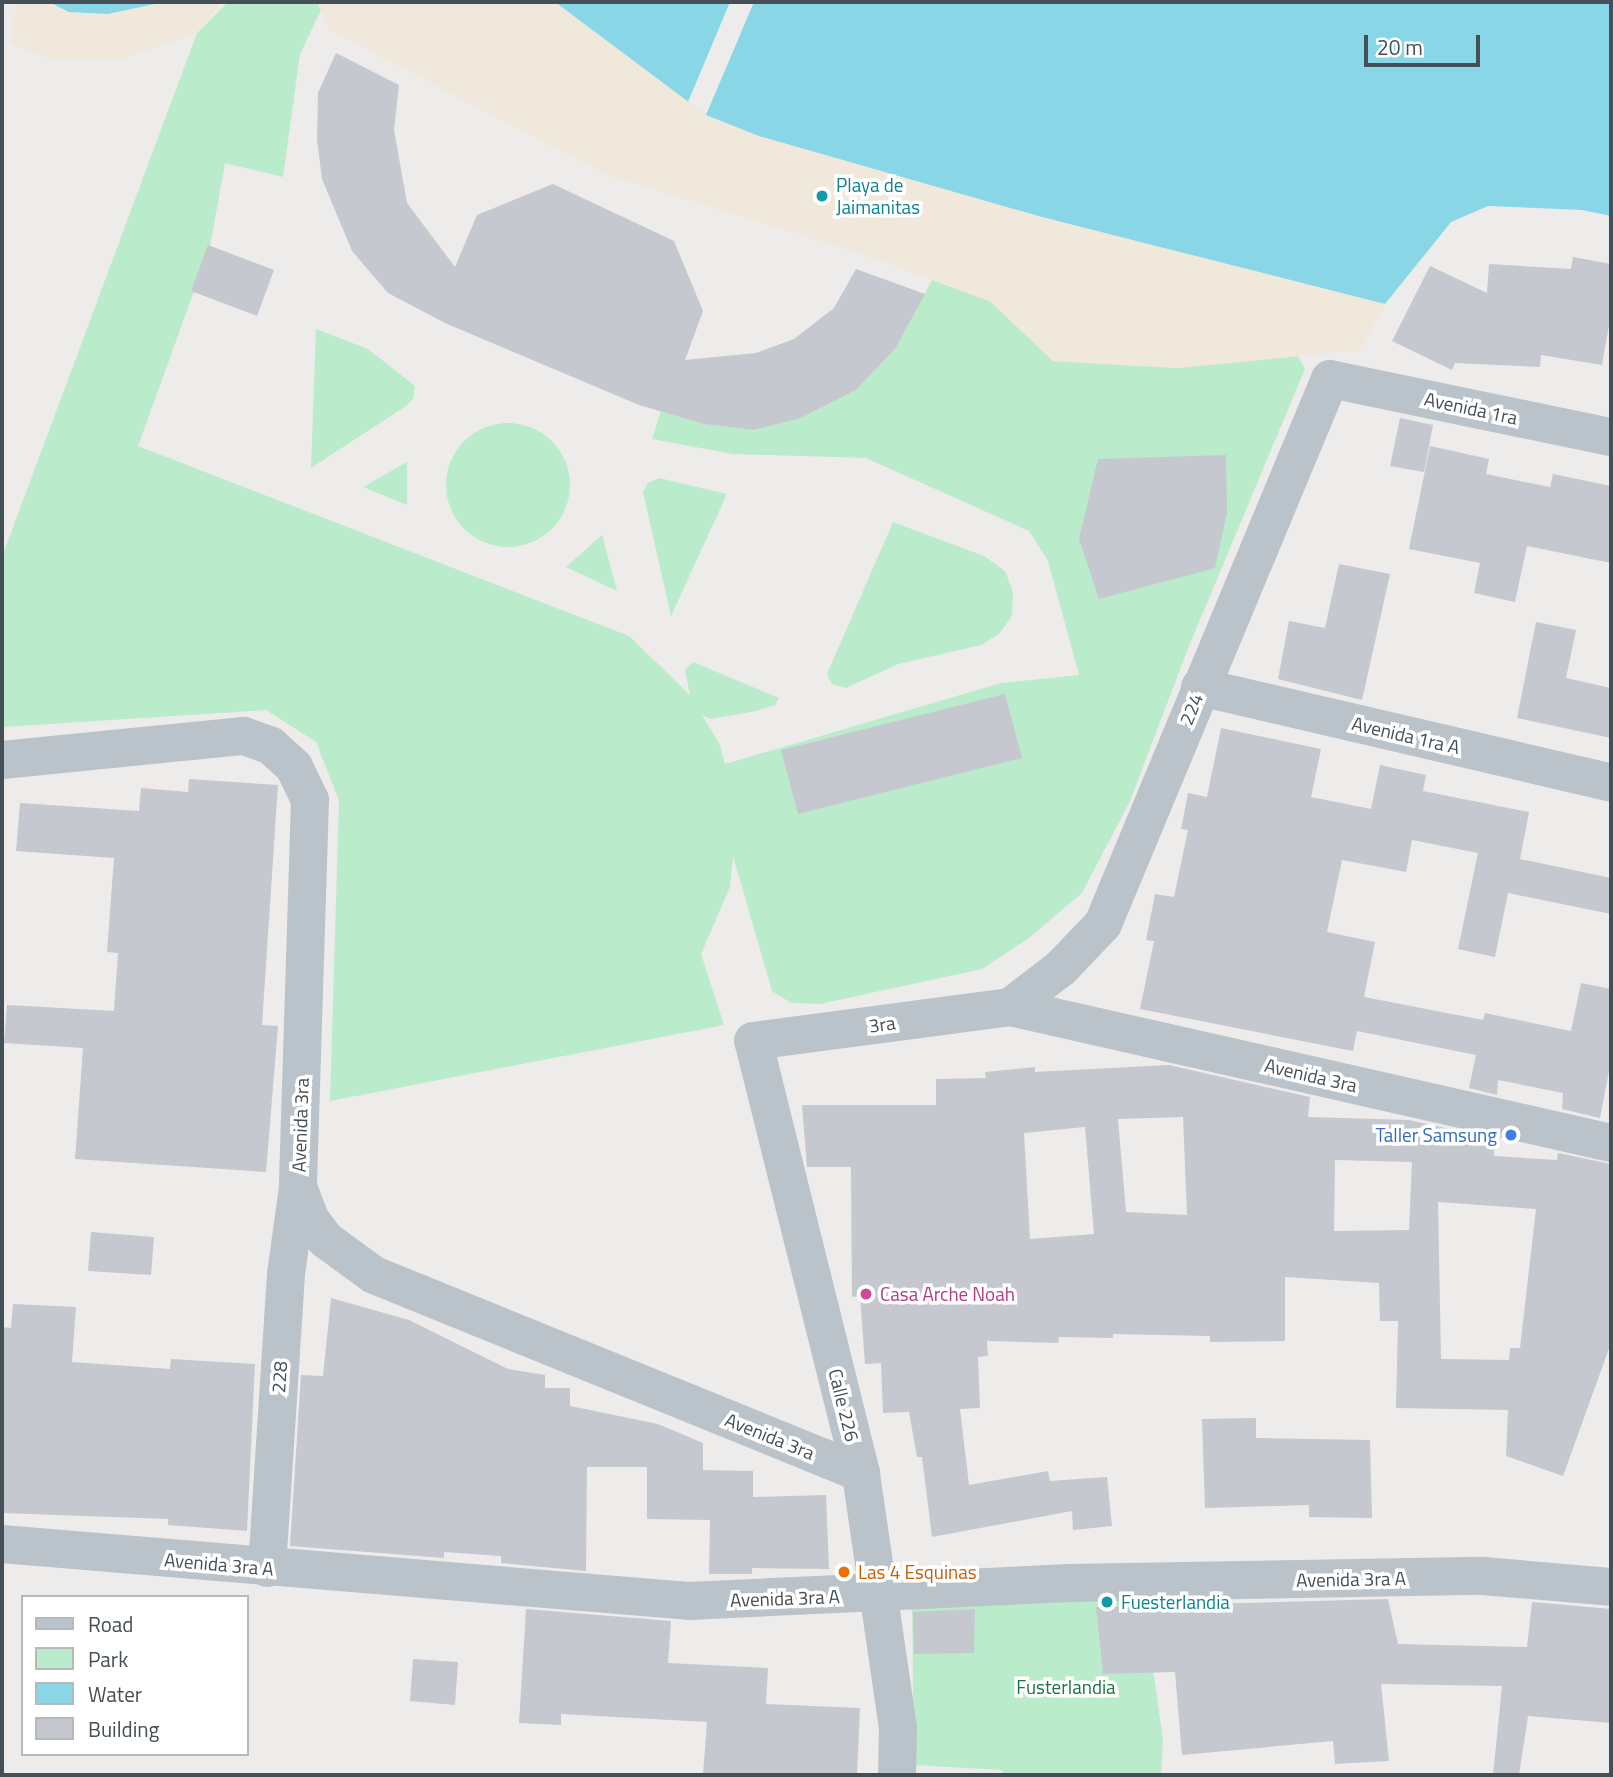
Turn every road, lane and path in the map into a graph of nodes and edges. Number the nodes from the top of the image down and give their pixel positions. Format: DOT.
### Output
graph roads {
  1 [pos="1330,379"];
  2 [pos="1611,437"];
  3 [pos="1200,687"];
  4 [pos="2,760"];
  5 [pos="1611,783"];
  6 [pos="1010,1007"];
  7 [pos="753,1041"];
  8 [pos="1611,1143"];
  9 [pos="299,1187"];
  10 [pos="861,1473"];
  11 [pos="2,1544"];
  12 [pos="267,1568"];
  13 [pos="1611,1587"];
  14 [pos="882,1595"];
  15 [pos="897,1775"];
  1 -- 2 [label="street, Avenida 1ra"];
  1 -- 3 [label="street, 224"];
  3 -- 5 [label="street, Avenida 1ra A"];
  3 -- 6 [label="street, 224"];
  4 -- 9 [label="street, Avenida 3ra"];
  6 -- 7 [label="street, 3ra"];
  6 -- 8 [label="street, Avenida 3ra"];
  7 -- 10 [label="street, Calle 226"];
  9 -- 10 [label="street, Avenida 3ra"];
  9 -- 12 [label="street, 228"];
  10 -- 14 [label="street, Calle 226"];
  11 -- 12 [label="street, Avenida 3ra A"];
  12 -- 14 [label="street, Avenida 3ra A"];
  13 -- 14 [label="street, Avenida 3ra A"];
  14 -- 15 [label="street, Calle 226"];
}
